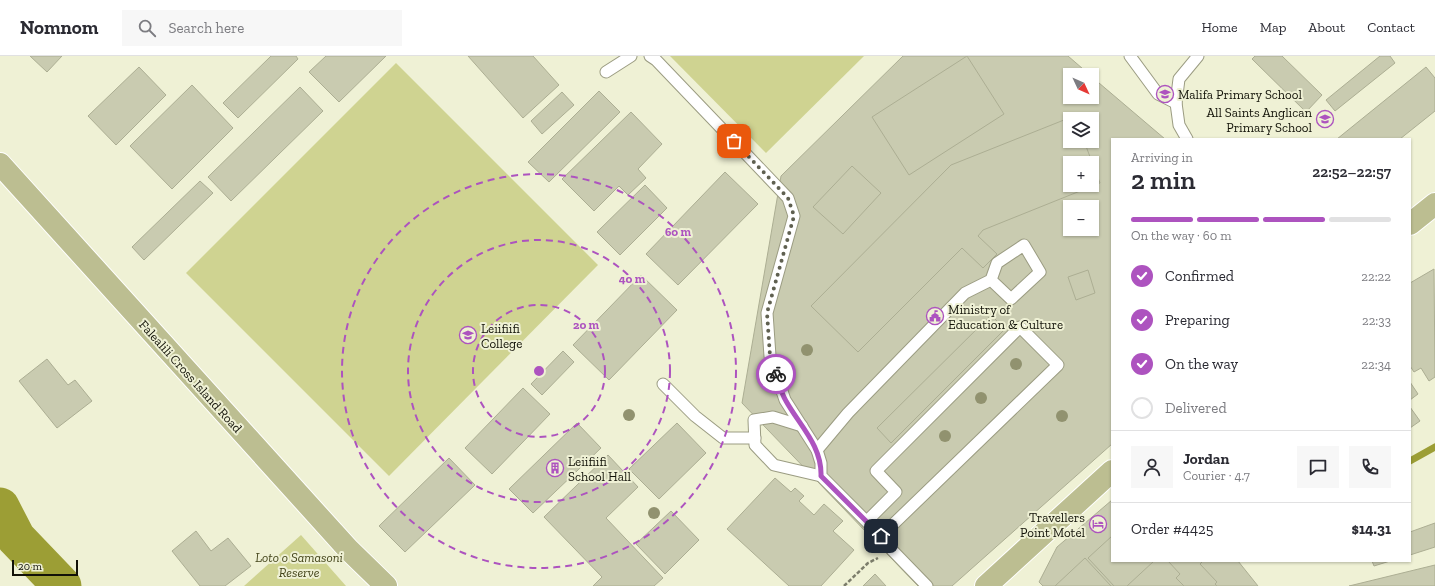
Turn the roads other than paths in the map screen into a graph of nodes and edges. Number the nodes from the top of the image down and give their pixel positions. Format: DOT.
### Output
graph roads {
  1 [pos="632,56"];
  2 [pos="650,56"];
  3 [pos="1130,56"];
  4 [pos="1198,56"];
  5 [pos="606,72"];
  6 [pos="1176,103"];
  7 [pos="1186,138"];
  8 [pos="0,164"];
  9 [pos="1435,204"];
  10 [pos="1411,223"];
  11 [pos="991,280"];
  12 [pos="663,384"];
  13 [pos="802,426"];
  14 [pos="755,438"];
  15 [pos="817,450"];
  16 [pos="1111,472"];
  17 [pos="821,476"];
  18 [pos="867,521"];
  19 [pos="881,536"];
  20 [pos="386,586"];
  21 [pos="927,586"];
  22 [pos="986,586"];
  1 -- 5 [label="lane"];
  2 -- 13 [label="lane"];
  3 -- 6 [label="lane"];
  4 -- 6 [label="lane"];
  6 -- 7 [label="lane"];
  8 -- 20 [label="main road, Falealili Cross Island Road"];
  9 -- 10 [label="main road"];
  11 -- 11 [label="lane"];
  11 -- 15 [label="lane"];
  12 -- 14 [label="lane"];
  13 -- 14 [label="lane"];
  13 -- 15 [label="lane"];
  14 -- 17 [label="lane"];
  15 -- 17 [label="lane"];
  16 -- 22 [label="main road"];
  17 -- 18 [label="lane"];
  18 -- 19 [label="lane"];
  18 -- 19 [label="lane"];
  19 -- 21 [label="lane"];
}
